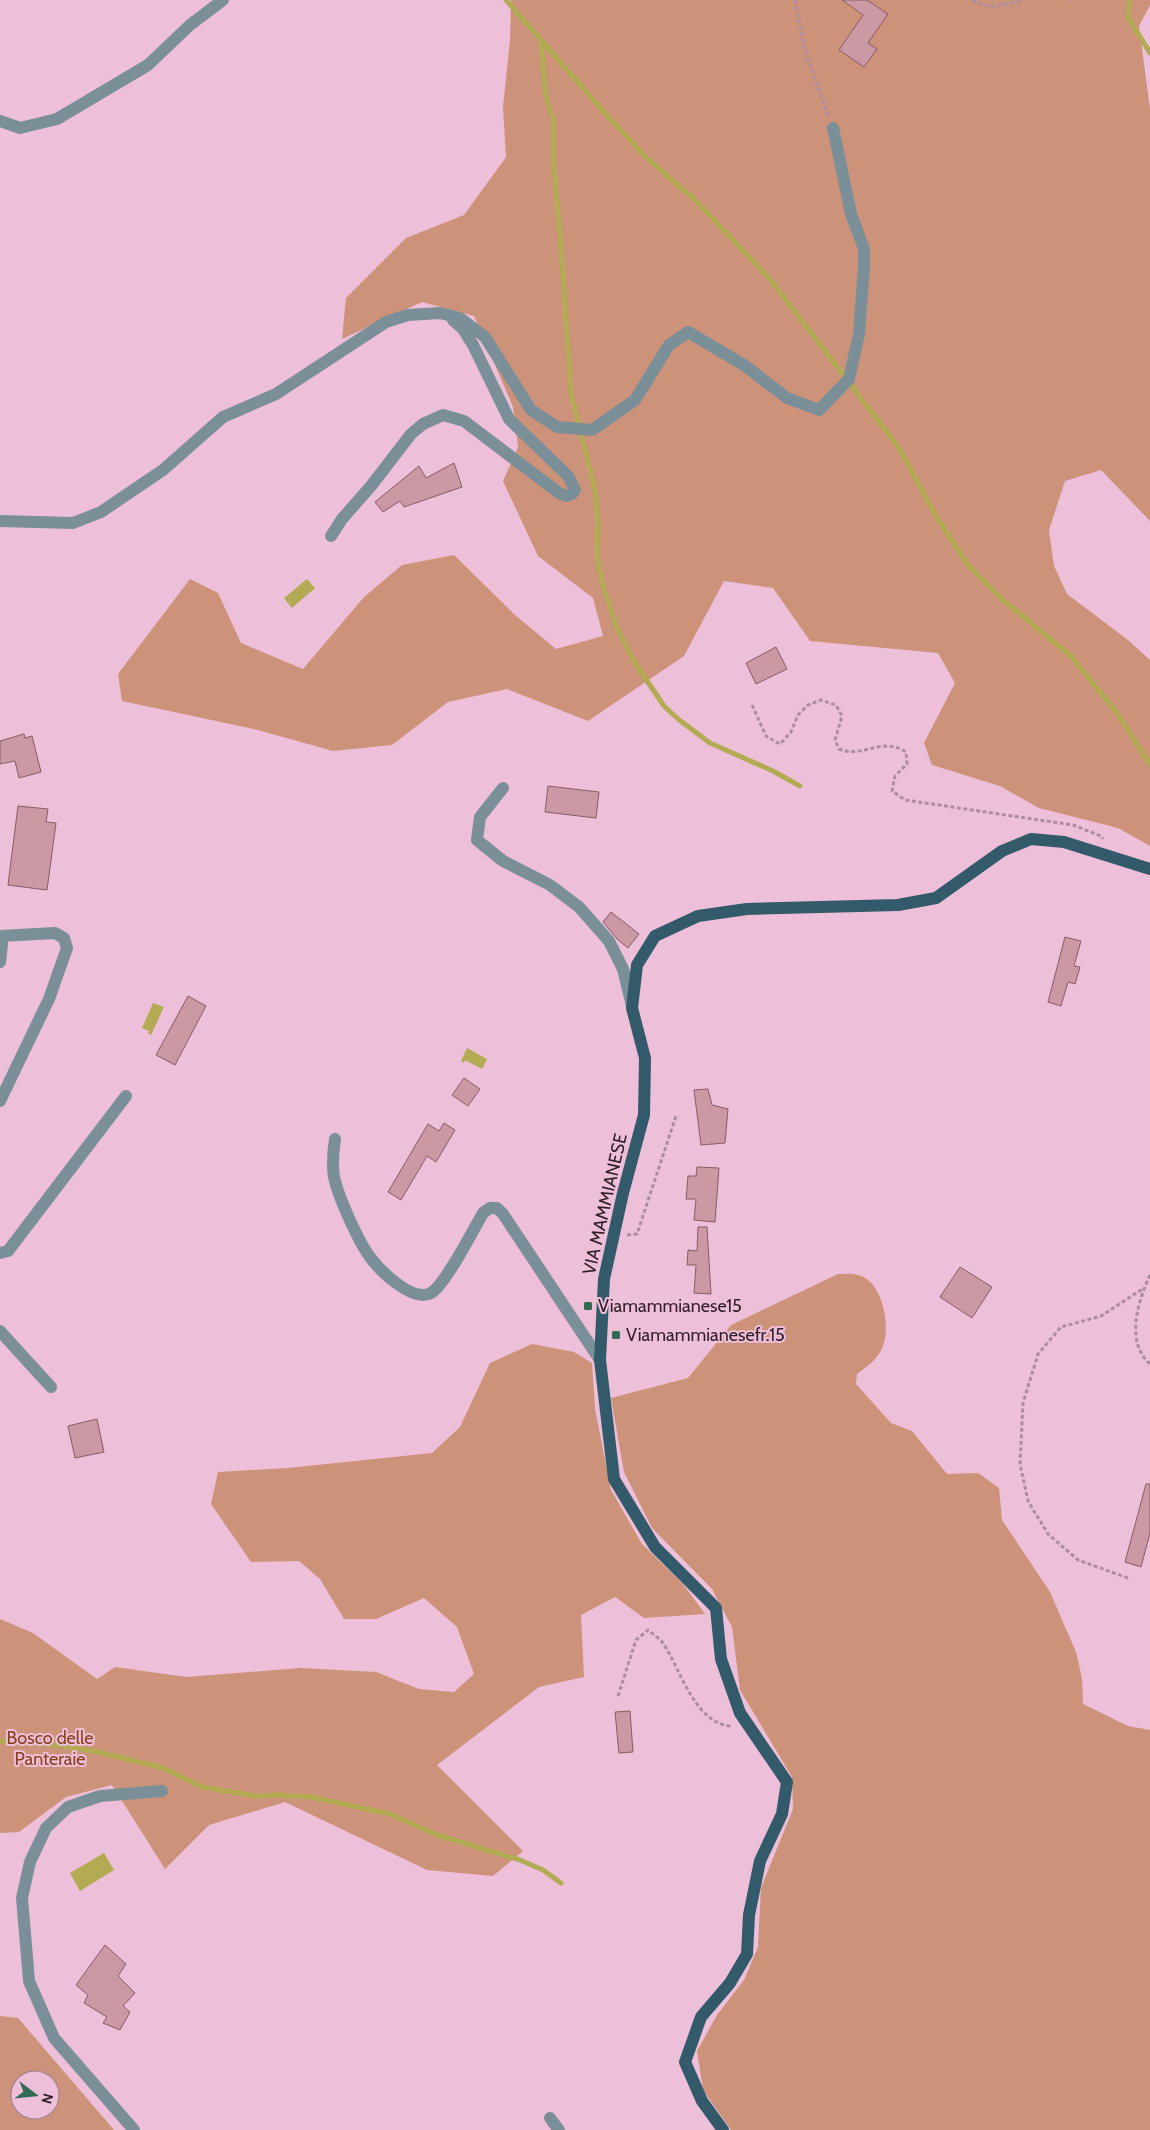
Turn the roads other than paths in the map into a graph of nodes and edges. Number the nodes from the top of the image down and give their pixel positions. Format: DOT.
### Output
graph roads {
  1 [pos="223,0"];
  2 [pos="0,121"];
  3 [pos="833,128"];
  4 [pos="440,313"];
  5 [pos="0,521"];
  6 [pos="331,536"];
  7 [pos="503,788"];
  8 [pos="1150,869"];
  9 [pos="0,938"];
  10 [pos="0,962"];
  11 [pos="632,1008"];
  12 [pos="126,1096"];
  13 [pos="0,1101"];
  14 [pos="335,1139"];
  15 [pos="0,1253"];
  16 [pos="0,1331"];
  17 [pos="600,1360"];
  18 [pos="51,1387"];
  19 [pos="162,1791"];
  20 [pos="550,2118"];
  21 [pos="134,2130"];
  22 [pos="559,2130"];
  23 [pos="723,2130"];
  1 -- 2 [label="street"];
  3 -- 4 [label="street"];
  4 -- 5 [label="street"];
  4 -- 6 [label="street"];
  7 -- 11 [label="street"];
  8 -- 11 [label="main road, VIA MAMMIANESE"];
  9 -- 10 [label="street"];
  9 -- 13 [label="street"];
  11 -- 17 [label="main road, VIA MAMMIANESE"];
  12 -- 15 [label="street"];
  14 -- 17 [label="street"];
  16 -- 18 [label="street"];
  17 -- 23 [label="main road, VIA MAMMIANESE"];
  19 -- 21 [label="street"];
  20 -- 22 [label="street"];
}
